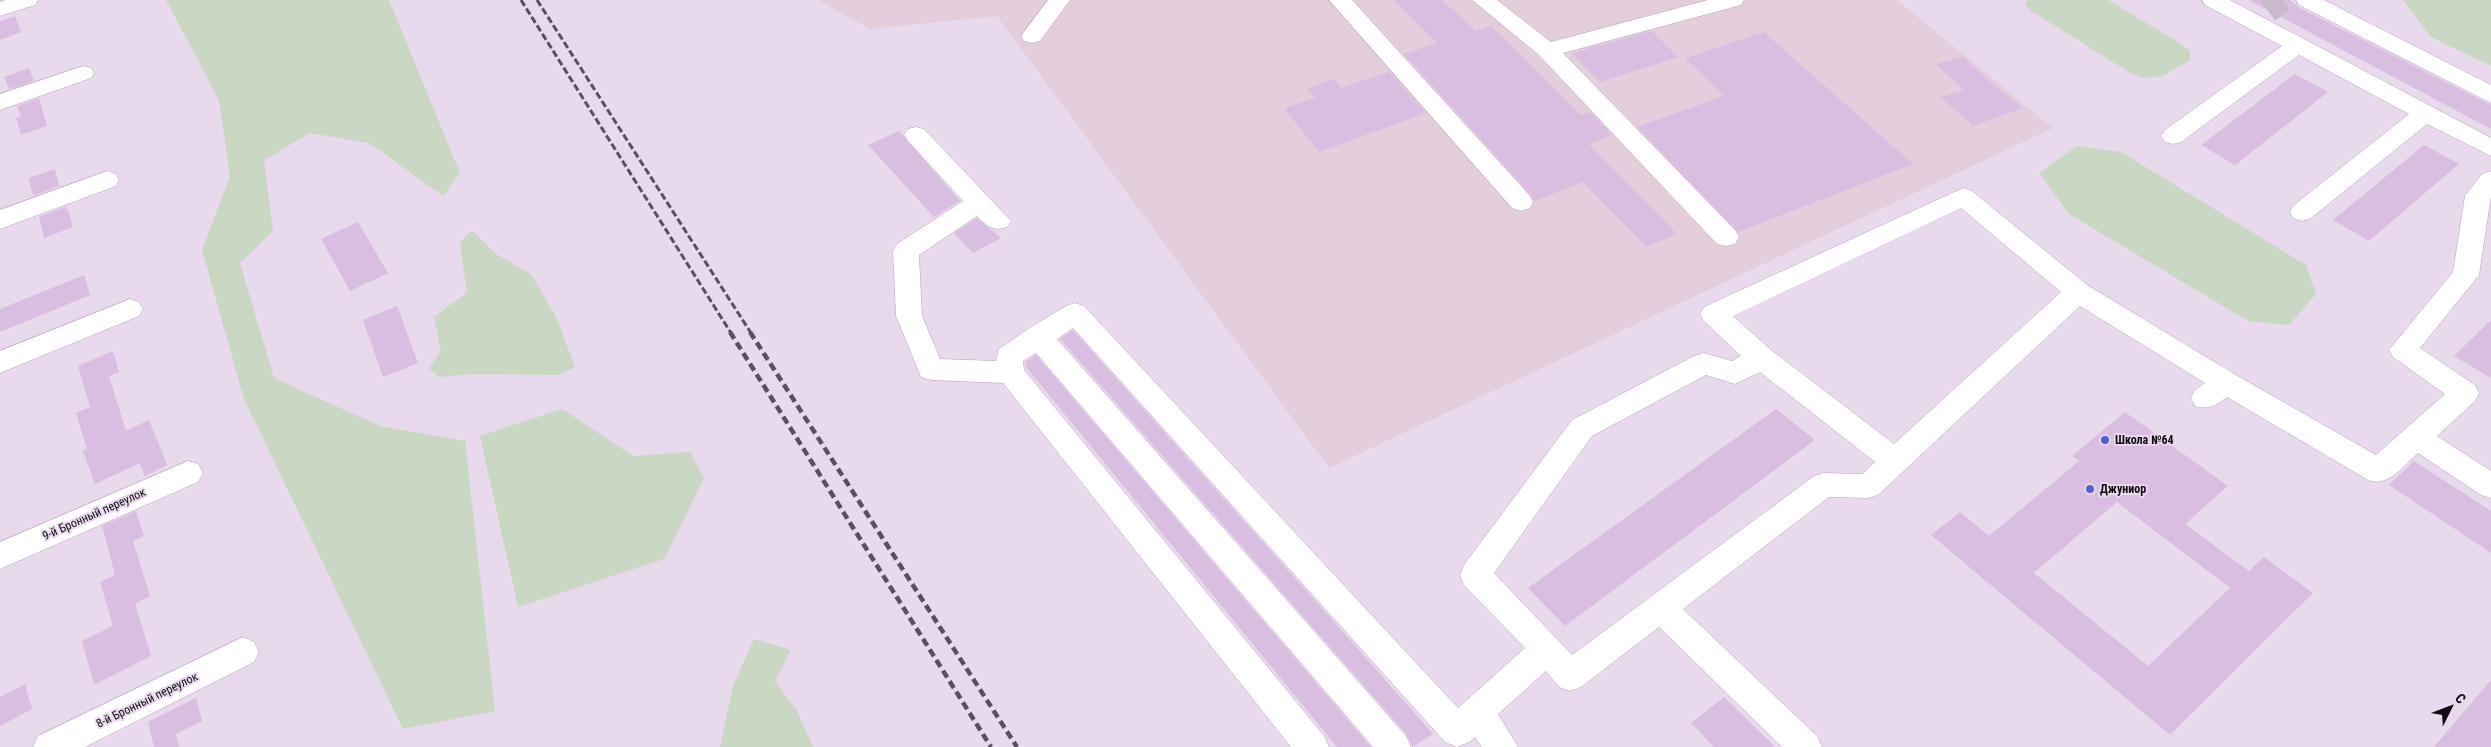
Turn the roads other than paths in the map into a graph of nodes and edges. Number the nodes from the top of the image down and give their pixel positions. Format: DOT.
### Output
graph roads {
  1 [pos="27,0"];
  2 [pos="1059,0"];
  3 [pos="1340,0"];
  4 [pos="1483,0"];
  5 [pos="1733,0"];
  6 [pos="2213,0"];
  7 [pos="2308,0"];
  8 [pos="0,9"];
  9 [pos="1032,36"];
  10 [pos="2298,45"];
  11 [pos="1547,50"];
  12 [pos="83,73"];
  13 [pos="2491,95"];
  14 [pos="0,102"];
  15 [pos="2426,113"];
  16 [pos="916,135"];
  17 [pos="2173,136"];
  18 [pos="2491,148"];
  19 [pos="108,180"];
  20 [pos="2491,180"];
  21 [pos="1521,202"];
  22 [pos="2302,212"];
  23 [pos="0,220"];
  24 [pos="1726,237"];
  25 [pos="2078,292"];
  26 [pos="130,309"];
  27 [pos="1038,336"];
  28 [pos="1761,358"];
  29 [pos="0,362"];
  30 [pos="1011,373"];
  31 [pos="2416,438"];
  32 [pos="1895,461"];
  33 [pos="188,472"];
  34 [pos="2491,486"];
  35 [pos="0,556"];
  36 [pos="1661,608"];
  37 [pos="1546,649"];
  38 [pos="244,652"];
  39 [pos="1459,730"];
  40 [pos="50,747"];
  41 [pos="1312,747"];
  42 [pos="1394,747"];
  43 [pos="1501,747"];
  44 [pos="1805,747"];
  1 -- 8 [label="street"];
  2 -- 9 [label="street"];
  3 -- 21 [label="street"];
  4 -- 11 [label="street"];
  5 -- 11 [label="street"];
  6 -- 10 [label="street"];
  7 -- 13 [label="street"];
  10 -- 15 [label="street"];
  10 -- 17 [label="street"];
  11 -- 24 [label="street"];
  12 -- 14 [label="street"];
  15 -- 18 [label="street"];
  15 -- 22 [label="street"];
  16 -- 30 [label="street"];
  19 -- 23 [label="street"];
  20 -- 31 [label="street"];
  25 -- 28 [label="street"];
  25 -- 31 [label="street"];
  25 -- 32 [label="street"];
  26 -- 29 [label="street"];
  27 -- 30 [label="street"];
  27 -- 39 [label="street"];
  27 -- 42 [label="street"];
  28 -- 32 [label="street"];
  28 -- 37 [label="street"];
  30 -- 41 [label="street"];
  31 -- 34 [label="street"];
  32 -- 36 [label="street"];
  33 -- 35 [label="street, 9-й Бронный переулок"];
  36 -- 37 [label="street"];
  36 -- 44 [label="street"];
  37 -- 39 [label="street"];
  38 -- 40 [label="street, 8-й Бронный переулок"];
  39 -- 43 [label="street"];
}
